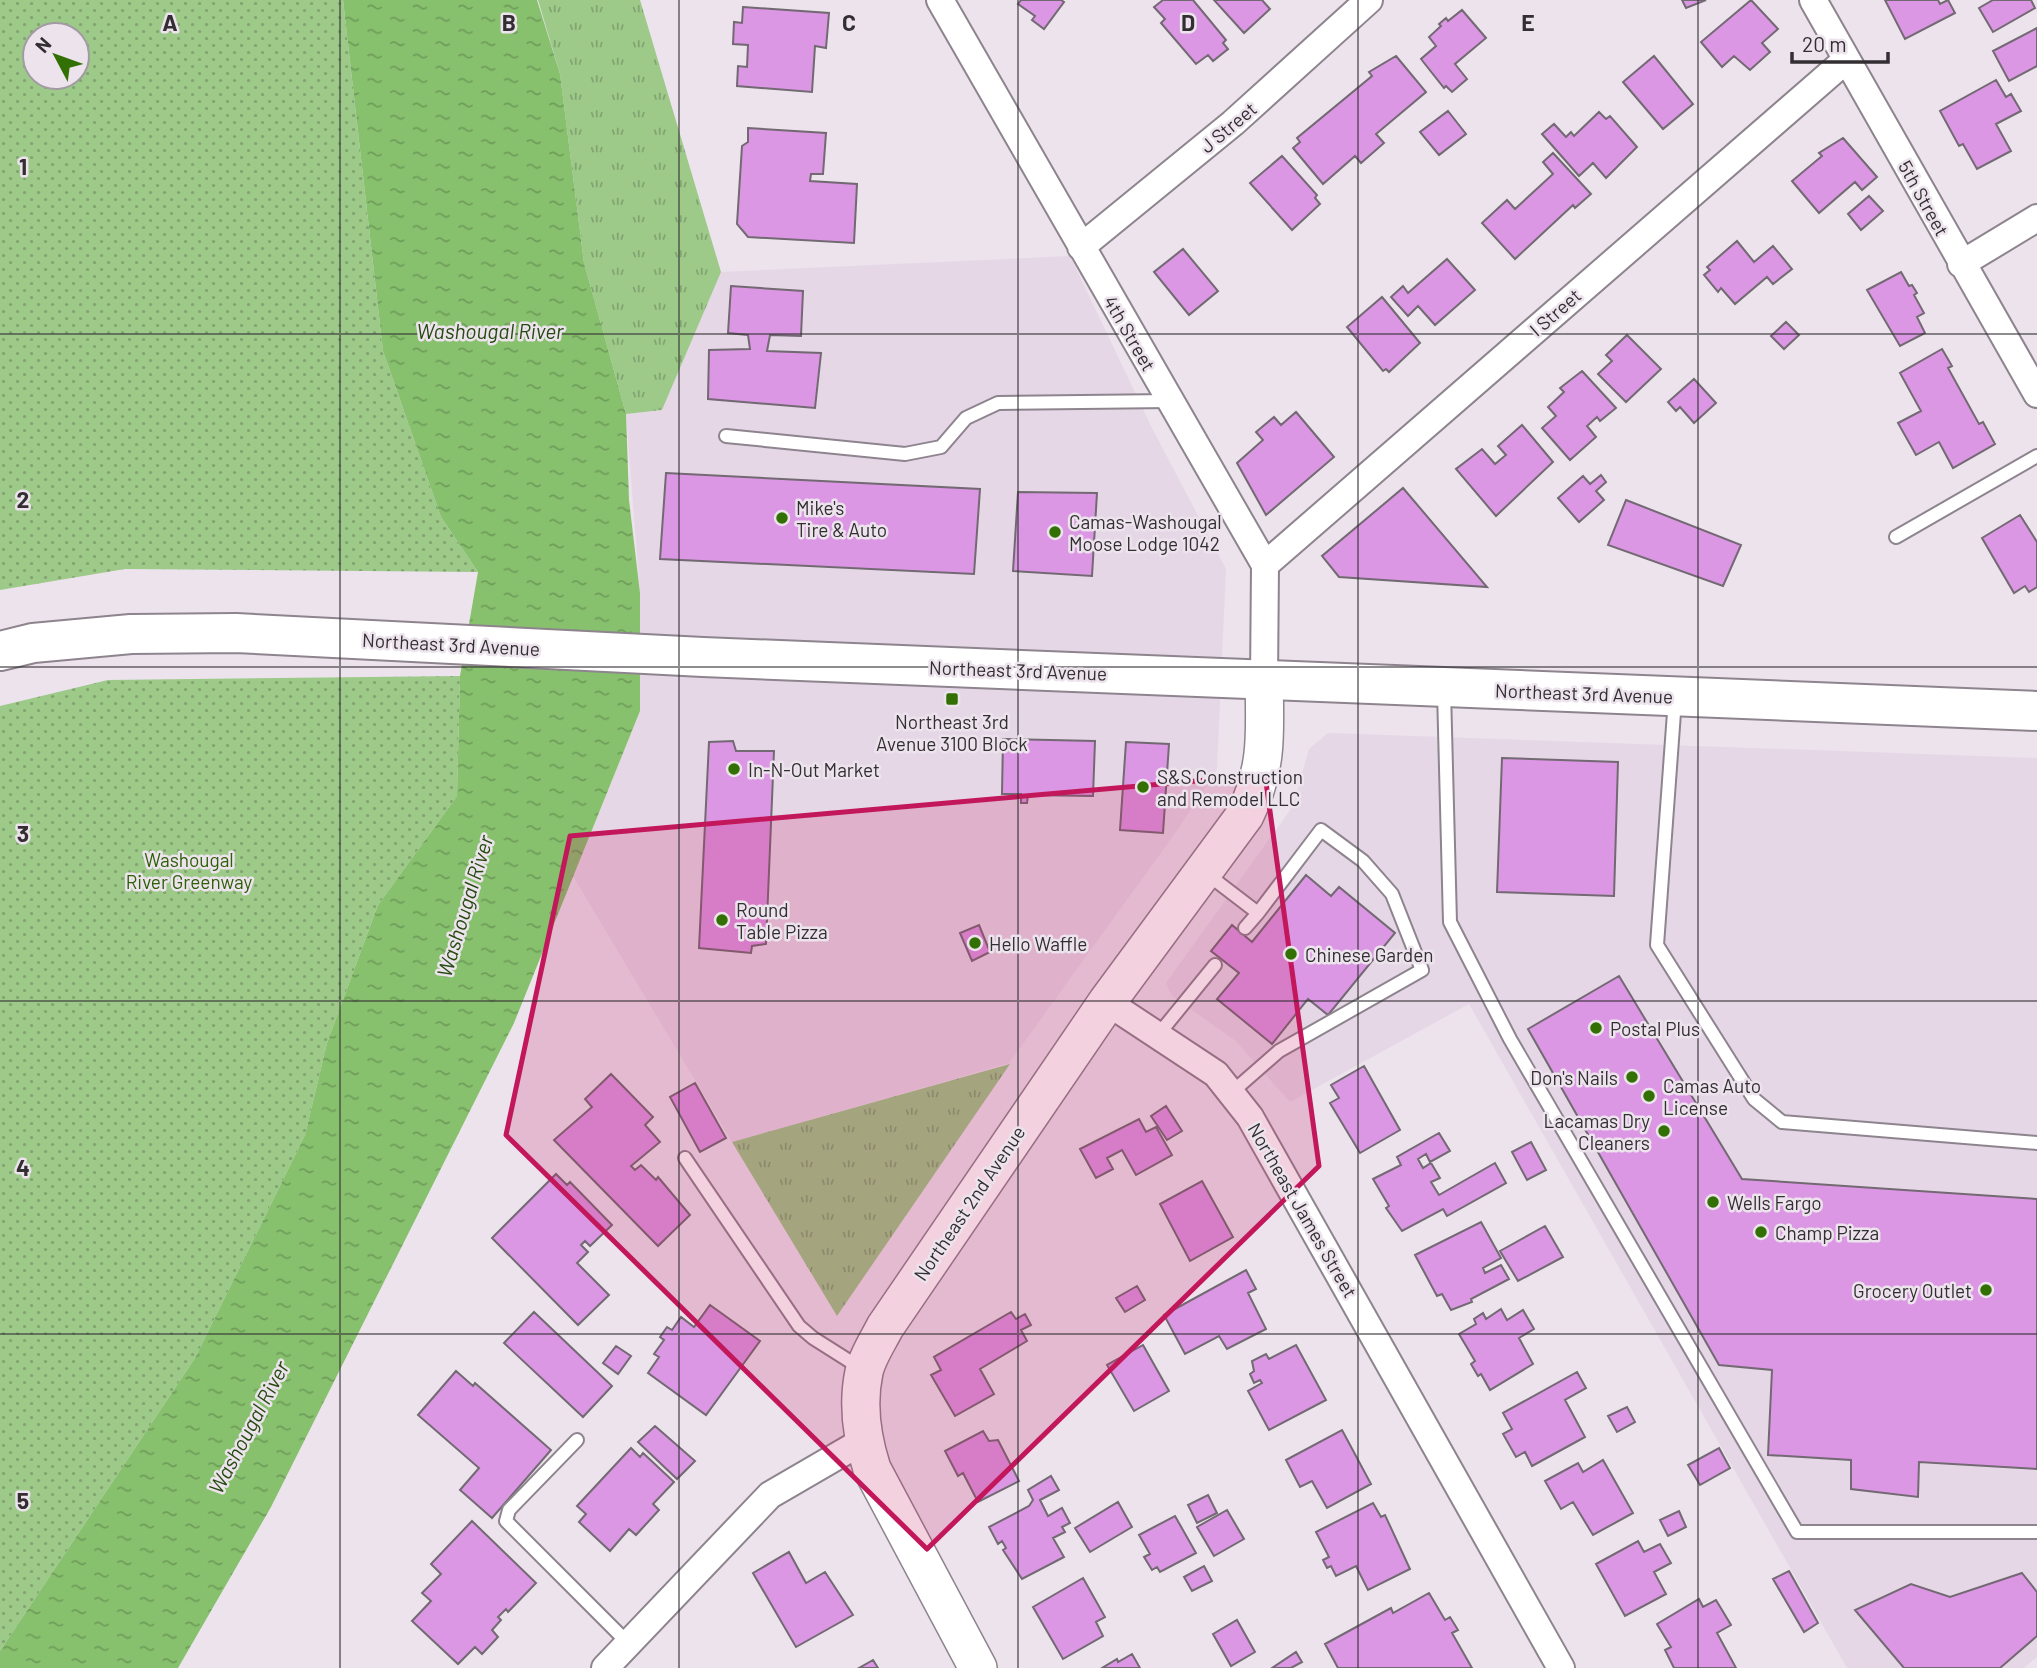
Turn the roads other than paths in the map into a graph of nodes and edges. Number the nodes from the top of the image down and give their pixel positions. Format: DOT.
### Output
graph roads {
  1 [pos="940,0"];
  2 [pos="1369,0"];
  3 [pos="1813,0"];
  4 [pos="1846,60"];
  5 [pos="2037,218"];
  6 [pos="1081,247"];
  7 [pos="1961,264"];
  8 [pos="2037,394"];
  9 [pos="1170,401"];
  10 [pos="726,436"];
  11 [pos="2037,456"];
  12 [pos="1896,537"];
  13 [pos="1265,565"];
  14 [pos="0,651"];
  15 [pos="1264,680"];
  16 [pos="1444,687"];
  17 [pos="1676,697"];
  18 [pos="2037,711"];
  19 [pos="1205,872"];
  20 [pos="1258,913"];
  21 [pos="1245,928"];
  22 [pos="1215,965"];
  23 [pos="1107,1002"];
  24 [pos="1158,1035"];
  25 [pos="1231,1093"];
  26 [pos="2037,1143"];
  27 [pos="685,1158"];
  28 [pos="864,1370"];
  29 [pos="577,1440"];
  30 [pos="863,1441"];
  31 [pos="2037,1532"];
  32 [pos="628,1643"];
  33 [pos="605,1668"];
  34 [pos="978,1668"];
  35 [pos="1560,1668"];
  1 -- 6 [label="street, 4th Street"];
  2 -- 6 [label="street, J Street"];
  3 -- 4 [label="street, 5th Street"];
  4 -- 7 [label="street, 5th Street"];
  4 -- 13 [label="street, I Street"];
  5 -- 7 [label="street"];
  6 -- 9 [label="street, 4th Street"];
  7 -- 8 [label="street, 5th Street"];
  9 -- 10 [label="lane"];
  9 -- 13 [label="street, 4th Street"];
  11 -- 12 [label="lane"];
  13 -- 15 [label="street"];
  14 -- 15 [label="main road, Northeast 3rd Avenue"];
  15 -- 16 [label="main road, Northeast 3rd Avenue"];
  15 -- 19 [label="street, Northeast 2nd Avenue"];
  16 -- 17 [label="main road, Northeast 3rd Avenue"];
  16 -- 31 [label="lane"];
  17 -- 18 [label="main road, Northeast 3rd Avenue"];
  17 -- 26 [label="lane"];
  19 -- 20 [label="lane"];
  19 -- 23 [label="street, Northeast 2nd Avenue"];
  20 -- 21 [label="lane"];
  20 -- 25 [label="lane"];
  22 -- 24 [label="lane"];
  23 -- 24 [label="street, Northeast James Street"];
  23 -- 28 [label="street, Northeast 2nd Avenue"];
  24 -- 25 [label="street, Northeast James Street"];
  25 -- 35 [label="street, Northeast James Street"];
  27 -- 28 [label="lane"];
  28 -- 30 [label="street, Northeast 2nd Avenue"];
  29 -- 32 [label="lane"];
  30 -- 32 [label="street"];
  30 -- 34 [label="street, Northeast 2nd Avenue"];
  32 -- 33 [label="street"];
}
